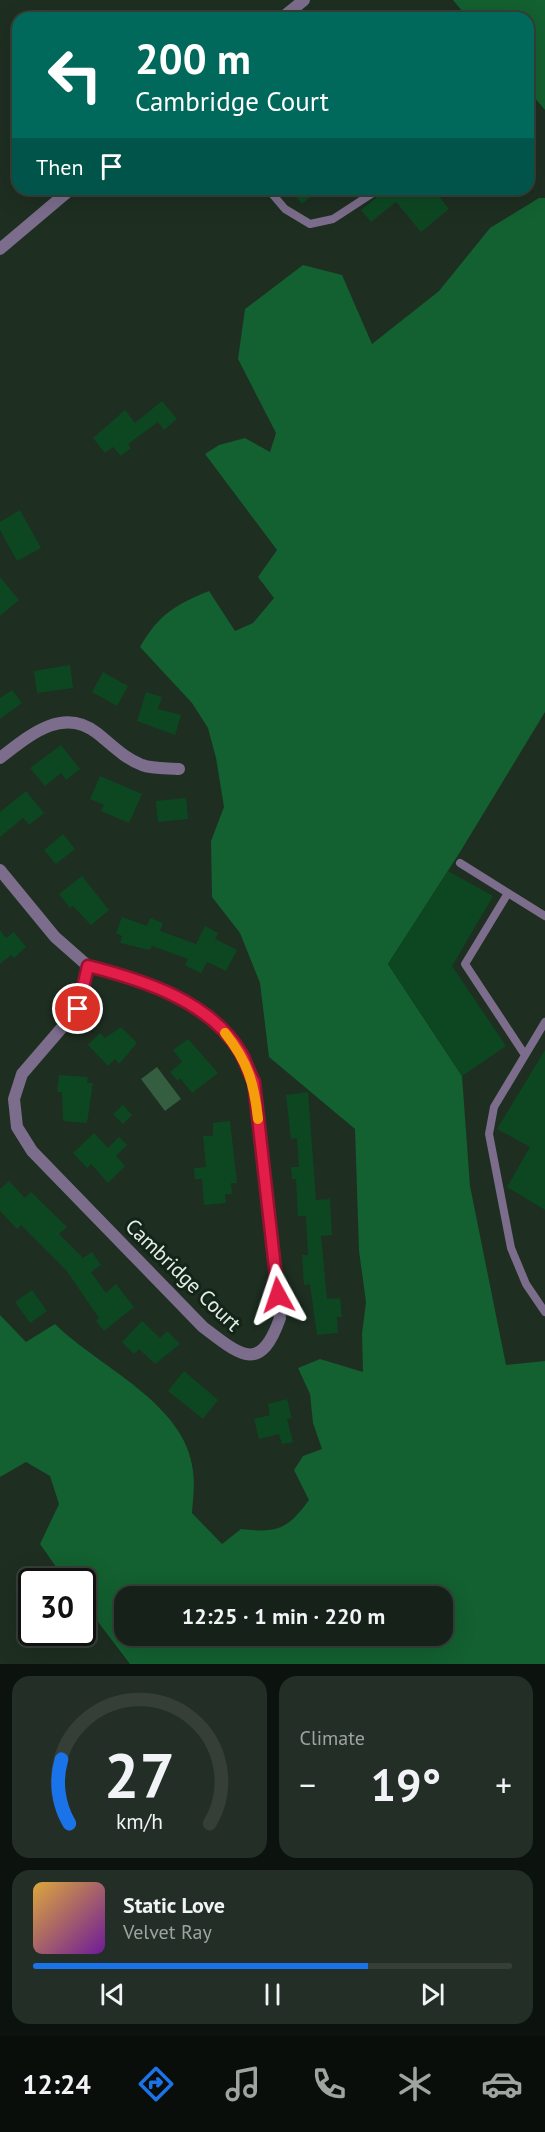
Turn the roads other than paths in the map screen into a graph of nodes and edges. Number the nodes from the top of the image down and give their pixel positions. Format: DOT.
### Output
graph roads {
  1 [pos="304,0"];
  2 [pos="289,12"];
  3 [pos="64,195"];
  4 [pos="272,195"];
  5 [pos="370,195"];
  6 [pos="0,249"];
  7 [pos="0,758"];
  8 [pos="178,769"];
  9 [pos="460,863"];
  10 [pos="0,870"];
  11 [pos="508,893"];
  12 [pos="545,916"];
  13 [pos="88,966"];
  14 [pos="545,1022"];
  15 [pos="525,1055"];
  16 [pos="545,1312"];
  1 -- 2 [label="street"];
  3 -- 6 [label="street"];
  4 -- 5 [label="lane"];
  7 -- 8 [label="street"];
  9 -- 11 [label="lane"];
  10 -- 13 [label="street"];
  11 -- 12 [label="lane"];
  11 -- 15 [label="lane"];
  13 -- 13 [label="street, Cambridge Court"];
  14 -- 15 [label="lane"];
  15 -- 16 [label="lane"];
}
